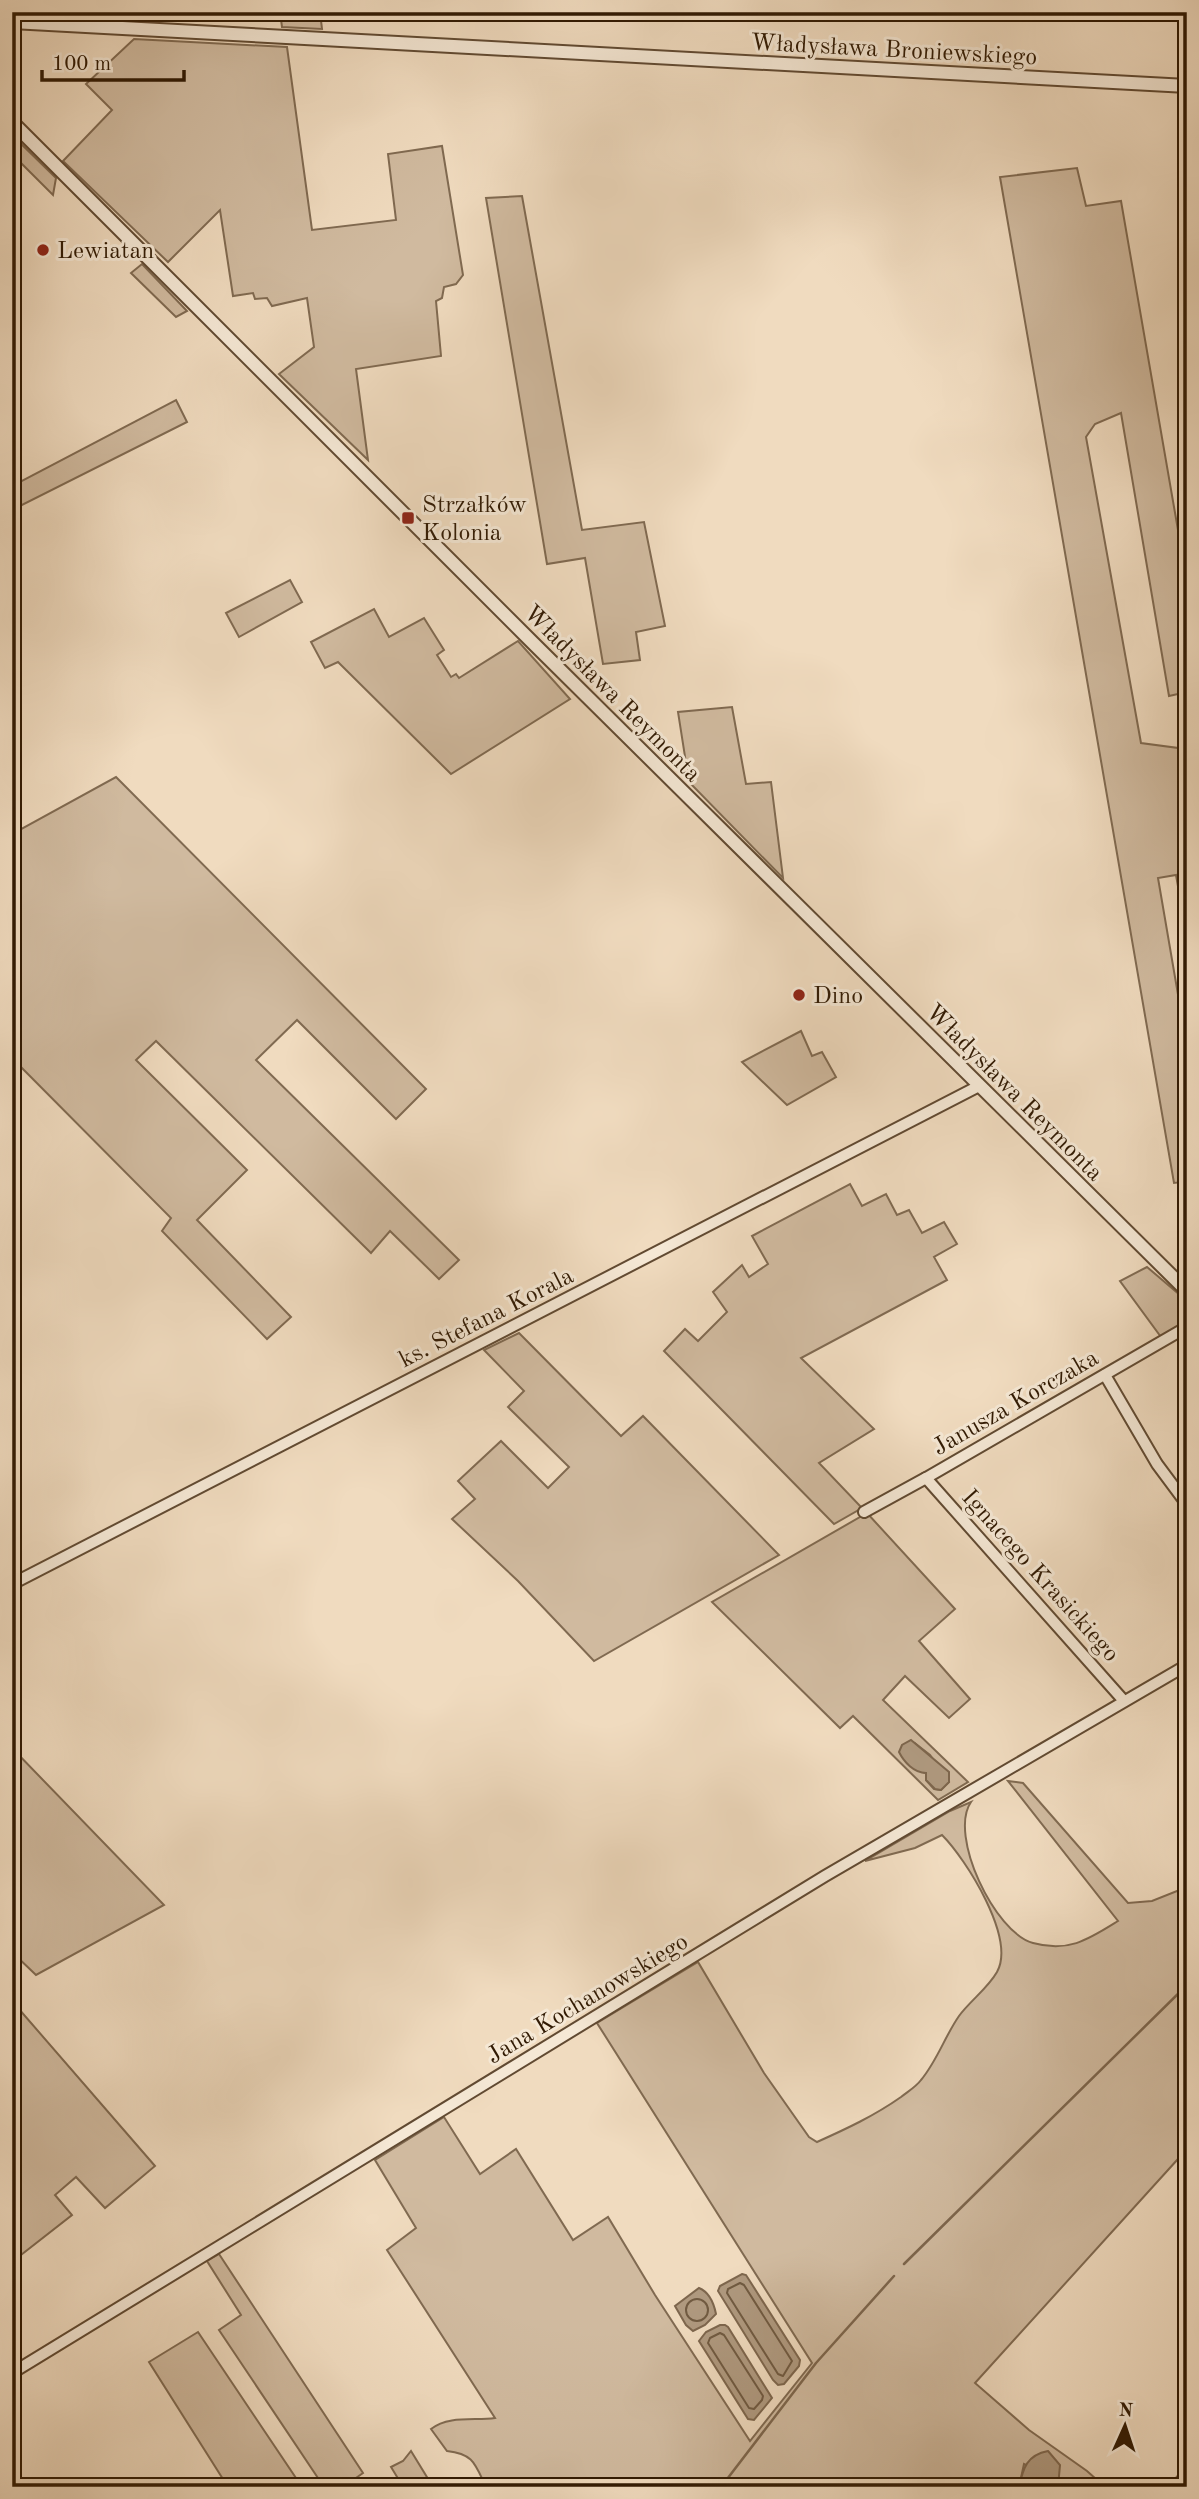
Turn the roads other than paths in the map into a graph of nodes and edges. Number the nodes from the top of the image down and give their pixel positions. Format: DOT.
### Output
graph roads {
  1 [pos="12,22"];
  2 [pos="1187,86"];
  3 [pos="12,122"];
  4 [pos="979,1086"];
  5 [pos="1187,1291"];
  6 [pos="1187,1327"];
  7 [pos="1105,1375"];
  8 [pos="926,1478"];
  9 [pos="1183,1499"];
  10 [pos="864,1512"];
  11 [pos="12,1584"];
  12 [pos="1187,1665"];
  13 [pos="1124,1701"];
  14 [pos="12,2373"];
  1 -- 2 [label="street, Władysława Broniewskiego"];
  3 -- 4 [label="street, Władysława Reymonta"];
  4 -- 5 [label="street, Władysława Reymonta"];
  4 -- 11 [label="street, ks. Stefana Korala"];
  6 -- 7 [label="street, Janusza Korczaka"];
  7 -- 8 [label="street, Janusza Korczaka"];
  7 -- 9 [label="street"];
  8 -- 10 [label="street, Janusza Korczaka"];
  8 -- 13 [label="street, Ignacego Krasickiego"];
  12 -- 13 [label="street, Jana Kochanowskiego"];
  13 -- 14 [label="street, Jana Kochanowskiego"];
}
